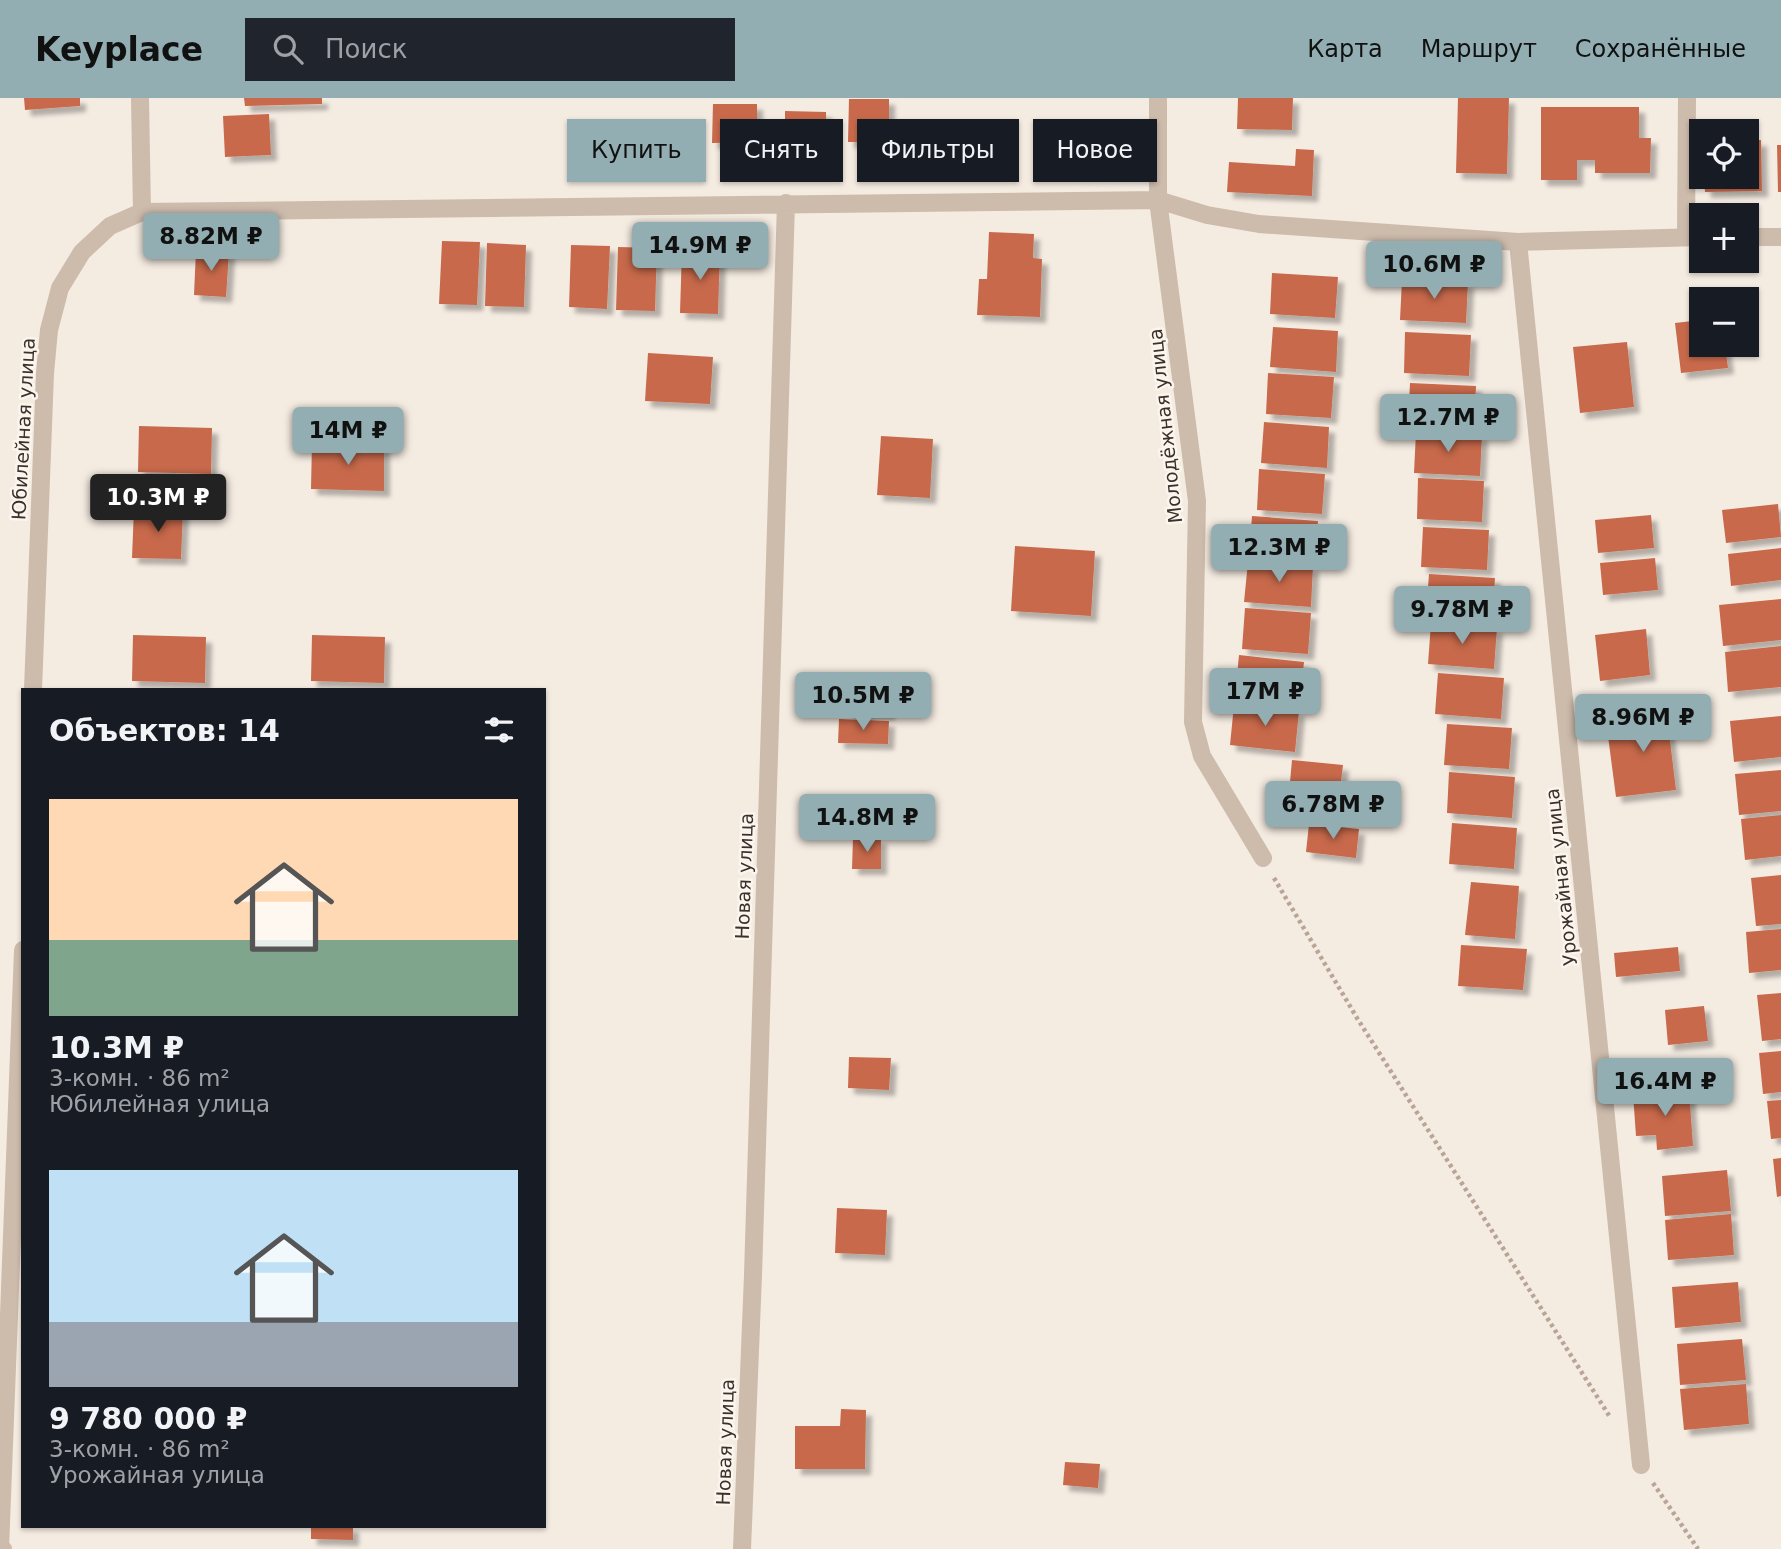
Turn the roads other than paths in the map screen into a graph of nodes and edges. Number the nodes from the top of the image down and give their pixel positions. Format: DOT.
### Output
graph roads {
  1 [pos="140,98"];
  2 [pos="1158,98"];
  3 [pos="1687,98"];
  4 [pos="1158,200"];
  5 [pos="786,203"];
  6 [pos="1692,203"];
  7 [pos="142,212"];
  8 [pos="1689,237"];
  9 [pos="1759,237"];
  10 [pos="1781,237"];
  11 [pos="1518,242"];
  12 [pos="33,688"];
  13 [pos="1263,858"];
  14 [pos="21,1054"];
  15 [pos="15,1365"];
  16 [pos="2,1453"];
  17 [pos="1641,1465"];
  18 [pos="1,1549"];
  19 [pos="742,1549"];
  1 -- 7 [label="street"];
  2 -- 4 [label="street, Молодёжная улица"];
  3 -- 6 [label="street"];
  4 -- 5 [label="street"];
  4 -- 11 [label="street"];
  4 -- 13 [label="street, Молодёжная улица"];
  5 -- 7 [label="street"];
  5 -- 19 [label="street, Новая улица"];
  7 -- 12 [label="street, Юбилейная улица"];
  8 -- 11 [label="street"];
  9 -- 10 [label="street"];
  11 -- 17 [label="street, Урожайная улица"];
  14 -- 15 [label="street"];
  15 -- 16 [label="street"];
  16 -- 18 [label="street"];
}
